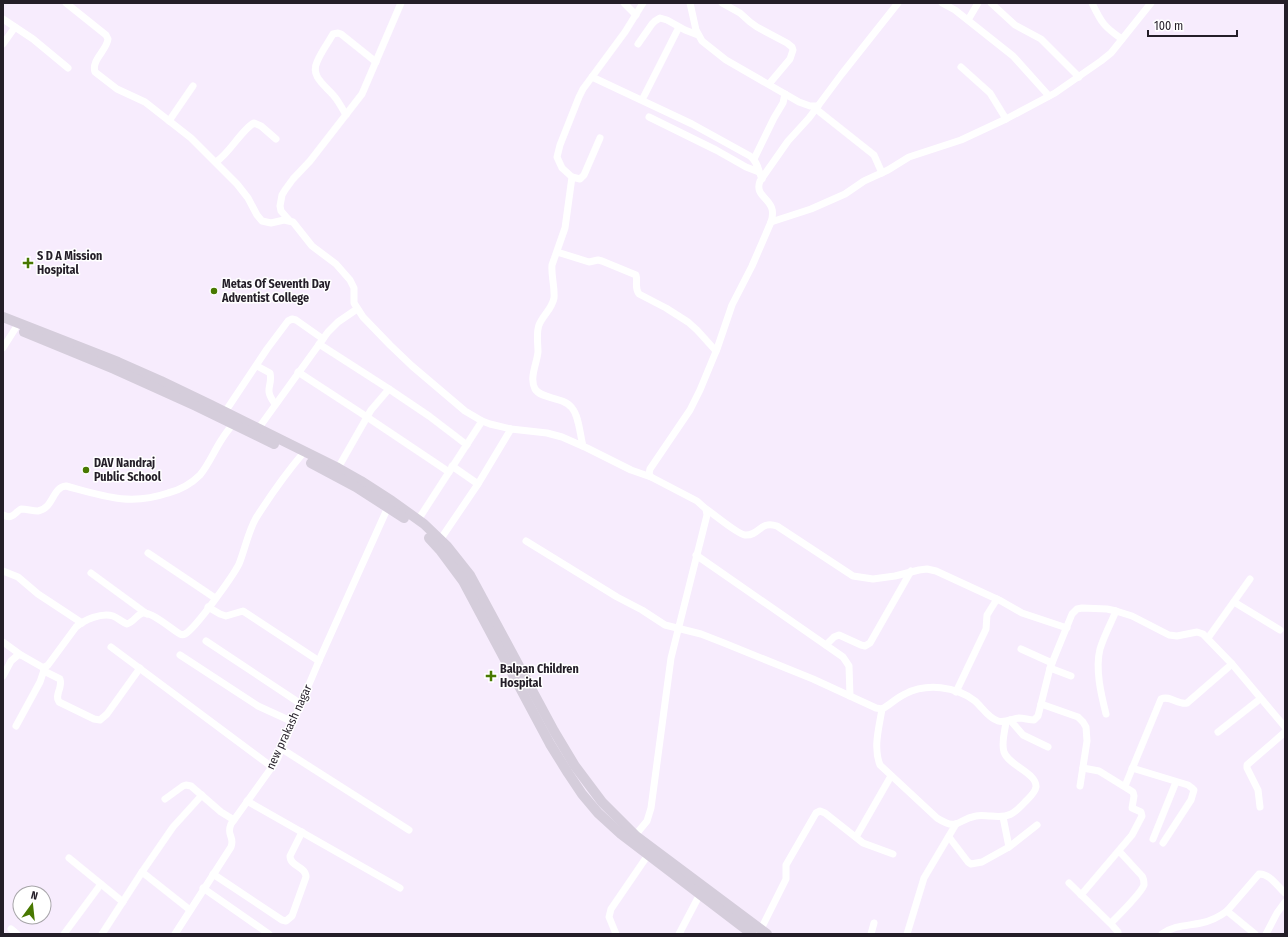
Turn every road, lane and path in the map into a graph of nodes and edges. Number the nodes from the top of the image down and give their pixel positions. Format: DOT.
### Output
graph roads {
  1 [pos="66,3"];
  2 [pos="401,3"];
  3 [pos="624,3"];
  4 [pos="643,3"];
  5 [pos="690,3"];
  6 [pos="722,3"];
  7 [pos="898,3"];
  8 [pos="942,3"];
  9 [pos="978,3"];
  10 [pos="991,3"];
  11 [pos="1092,3"];
  12 [pos="1151,3"];
  13 [pos="636,15"];
  14 [pos="3,19"];
  15 [pos="968,20"];
  16 [pos="15,27"];
  17 [pos="679,27"];
  18 [pos="698,35"];
  19 [pos="1122,39"];
  20 [pos="3,44"];
  21 [pos="638,44"];
  22 [pos="376,62"];
  23 [pos="961,67"];
  24 [pos="68,68"];
  25 [pos="592,77"];
  26 [pos="1079,77"];
  27 [pos="769,84"];
  28 [pos="193,86"];
  29 [pos="785,94"];
  30 [pos="1049,96"];
  31 [pos="642,100"];
  32 [pos="817,107"];
  33 [pos="346,115"];
  34 [pos="649,117"];
  35 [pos="1006,120"];
  36 [pos="169,121"];
  37 [pos="600,138"];
  38 [pos="276,139"];
  39 [pos="754,159"];
  40 [pos="216,162"];
  41 [pos="882,173"];
  42 [pos="760,175"];
  43 [pos="572,177"];
  44 [pos="289,220"];
  45 [pos="771,222"];
  46 [pos="557,252"];
  47 [pos="357,309"];
  48 [pos="3,317"];
  49 [pos="3,324"];
  50 [pos="15,329"];
  51 [pos="321,341"];
  52 [pos="3,348"];
  53 [pos="716,351"];
  54 [pos="257,366"];
  55 [pos="298,372"];
  56 [pos="389,389"];
  57 [pos="275,404"];
  58 [pos="225,412"];
  59 [pos="367,417"];
  60 [pos="482,422"];
  61 [pos="233,424"];
  62 [pos="258,429"];
  63 [pos="511,429"];
  64 [pos="467,444"];
  65 [pos="583,446"];
  66 [pos="302,454"];
  67 [pos="338,468"];
  68 [pos="450,470"];
  69 [pos="651,477"];
  70 [pos="478,484"];
  71 [pos="388,508"];
  72 [pos="706,509"];
  73 [pos="3,515"];
  74 [pos="418,520"];
  75 [pos="440,540"];
  76 [pos="526,541"];
  77 [pos="148,553"];
  78 [pos="696,555"];
  79 [pos="3,571"];
  80 [pos="911,571"];
  81 [pos="91,573"];
  82 [pos="1250,579"];
  83 [pos="216,598"];
  84 [pos="997,599"];
  85 [pos="1234,602"];
  86 [pos="208,607"];
  87 [pos="1116,611"];
  88 [pos="146,614"];
  89 [pos="82,623"];
  90 [pos="678,628"];
  91 [pos="1067,628"];
  92 [pos="1280,630"];
  93 [pos="1208,638"];
  94 [pos="206,641"];
  95 [pos="3,642"];
  96 [pos="826,645"];
  97 [pos="111,647"];
  98 [pos="1021,649"];
  99 [pos="21,655"];
  100 [pos="180,656"];
  101 [pos="319,661"];
  102 [pos="1232,664"];
  103 [pos="1051,665"];
  104 [pos="140,668"];
  105 [pos="45,669"];
  106 [pos="3,676"];
  107 [pos="1071,676"];
  108 [pos="956,692"];
  109 [pos="850,696"];
  110 [pos="1260,698"];
  111 [pos="301,704"];
  112 [pos="1041,704"];
  113 [pos="882,709"];
  114 [pos="1106,714"];
  115 [pos="1008,721"];
  116 [pos="293,722"];
  117 [pos="16,726"];
  118 [pos="1285,728"];
  119 [pos="1218,732"];
  120 [pos="1285,732"];
  121 [pos="1048,747"];
  122 [pos="282,749"];
  123 [pos="272,767"];
  124 [pos="1083,768"];
  125 [pos="1132,768"];
  126 [pos="891,776"];
  127 [pos="1176,782"];
  128 [pos="1080,786"];
  129 [pos="1124,786"];
  130 [pos="202,795"];
  131 [pos="164,799"];
  132 [pos="248,801"];
  133 [pos="1260,807"];
  134 [pos="1003,817"];
  135 [pos="234,820"];
  136 [pos="956,824"];
  137 [pos="1037,825"];
  138 [pos="409,830"];
  139 [pos="302,832"];
  140 [pos="856,837"];
  141 [pos="949,837"];
  142 [pos="633,838"];
  143 [pos="1153,839"];
  144 [pos="1163,843"];
  145 [pos="1009,847"];
  146 [pos="650,851"];
  147 [pos="1119,851"];
  148 [pos="893,854"];
  149 [pos="69,858"];
  150 [pos="142,872"];
  151 [pos="213,874"];
  152 [pos="101,884"];
  153 [pos="1069,884"];
  154 [pos="204,888"];
  155 [pos="400,888"];
  156 [pos="700,894"];
  157 [pos="1285,894"];
  158 [pos="1081,895"];
  159 [pos="123,902"];
  160 [pos="1285,902"];
  161 [pos="190,910"];
  162 [pos="1227,911"];
  163 [pos="874,923"];
  164 [pos="1111,923"];
  165 [pos="11,929"];
  166 [pos="764,932"];
  167 [pos="17,934"];
  168 [pos="64,934"];
  169 [pos="102,934"];
  170 [pos="175,934"];
  171 [pos="270,934"];
  172 [pos="616,934"];
  173 [pos="679,934"];
  174 [pos="752,934"];
  175 [pos="871,934"];
  176 [pos="907,934"];
  177 [pos="1118,934"];
  178 [pos="1162,934"];
  179 [pos="1255,934"];
  180 [pos="1266,934"];
  1 -- 36 [label="street"];
  2 -- 22 [label="street"];
  3 -- 13 [label="street"];
  4 -- 13 [label="street"];
  5 -- 18 [label="street"];
  6 -- 27 [label="street"];
  7 -- 32 [label="street"];
  8 -- 15 [label="street"];
  9 -- 15 [label="street"];
  10 -- 26 [label="street"];
  11 -- 19 [label="street"];
  12 -- 19 [label="street"];
  13 -- 25 [label="street"];
  14 -- 16 [label="street"];
  15 -- 30 [label="street"];
  16 -- 20 [label="street"];
  16 -- 24 [label="street"];
  17 -- 18 [label="street"];
  17 -- 21 [label="street"];
  17 -- 31 [label="street"];
  18 -- 27 [label="street"];
  19 -- 26 [label="street"];
  22 -- 33 [label="street"];
  22 -- 33 [label="street"];
  23 -- 35 [label="street"];
  25 -- 31 [label="street"];
  25 -- 43 [label="street"];
  26 -- 30 [label="street"];
  27 -- 29 [label="street"];
  28 -- 36 [label="street"];
  29 -- 32 [label="street"];
  29 -- 39 [label="street"];
  30 -- 35 [label="street"];
  31 -- 39 [label="street"];
  32 -- 41 [label="street"];
  32 -- 42 [label="street"];
  33 -- 44 [label="street"];
  34 -- 42 [label="street"];
  35 -- 41 [label="street"];
  36 -- 40 [label="street"];
  37 -- 43 [label="street"];
  38 -- 40 [label="street"];
  39 -- 42 [label="street"];
  40 -- 44 [label="street"];
  41 -- 45 [label="street"];
  42 -- 45 [label="street"];
  43 -- 46 [label="street"];
  44 -- 47 [label="street"];
  45 -- 53 [label="street"];
  46 -- 53 [label="street"];
  46 -- 65 [label="street"];
  47 -- 51 [label="street"];
  47 -- 60 [label="street"];
  48 -- 58 [label="main road"];
  49 -- 50 [label="main road"];
  50 -- 52 [label="street"];
  50 -- 61 [label="main road"];
  51 -- 54 [label="street"];
  51 -- 55 [label="street"];
  51 -- 56 [label="street"];
  53 -- 69 [label="street"];
  54 -- 57 [label="street"];
  54 -- 58 [label="street"];
  55 -- 57 [label="street"];
  55 -- 59 [label="street"];
  56 -- 59 [label="street"];
  56 -- 64 [label="street"];
  57 -- 62 [label="street"];
  58 -- 62 [label="main road"];
  59 -- 67 [label="street"];
  59 -- 68 [label="street"];
  60 -- 63 [label="street"];
  60 -- 64 [label="street"];
  61 -- 66 [label="main road"];
  61 -- 73 [label="street"];
  62 -- 66 [label="main road"];
  63 -- 65 [label="street"];
  63 -- 70 [label="street"];
  64 -- 68 [label="street"];
  65 -- 69 [label="street"];
  66 -- 67 [label="main road"];
  66 -- 71 [label="main road"];
  66 -- 83 [label="street"];
  67 -- 74 [label="main road"];
  68 -- 70 [label="street"];
  68 -- 74 [label="street"];
  69 -- 72 [label="street"];
  70 -- 75 [label="street"];
  71 -- 101 [label="street, new prakash nagar"];
  71 -- 142 [label="main road"];
  72 -- 78 [label="street"];
  72 -- 80 [label="street"];
  74 -- 75 [label="main road"];
  75 -- 142 [label="main road"];
  76 -- 90 [label="street"];
  77 -- 83 [label="street"];
  78 -- 90 [label="street"];
  78 -- 96 [label="street"];
  79 -- 89 [label="street"];
  80 -- 84 [label="street"];
  80 -- 96 [label="street"];
  81 -- 88 [label="street"];
  82 -- 85 [label="street"];
  83 -- 86 [label="street"];
  84 -- 91 [label="street"];
  84 -- 108 [label="street"];
  85 -- 92 [label="street"];
  85 -- 93 [label="street"];
  86 -- 88 [label="street"];
  86 -- 101 [label="street"];
  87 -- 91 [label="street"];
  87 -- 93 [label="street"];
  87 -- 114 [label="street"];
  88 -- 89 [label="street"];
  89 -- 105 [label="street"];
  90 -- 109 [label="street"];
  90 -- 142 [label="street"];
  91 -- 103 [label="street"];
  93 -- 102 [label="street"];
  94 -- 111 [label="street"];
  95 -- 99 [label="street"];
  96 -- 109 [label="street"];
  97 -- 104 [label="street"];
  98 -- 103 [label="street"];
  99 -- 105 [label="street"];
  99 -- 106 [label="street"];
  100 -- 116 [label="street"];
  101 -- 111 [label="street, new prakash nagar"];
  102 -- 110 [label="street"];
  102 -- 125 [label="street"];
  103 -- 107 [label="street"];
  103 -- 112 [label="street"];
  104 -- 105 [label="street"];
  104 -- 123 [label="street"];
  105 -- 117 [label="street"];
  108 -- 113 [label="street"];
  108 -- 115 [label="street"];
  109 -- 113 [label="street"];
  110 -- 118 [label="street"];
  110 -- 119 [label="street"];
  111 -- 116 [label="street, new prakash nagar"];
  112 -- 115 [label="street"];
  112 -- 124 [label="street"];
  113 -- 126 [label="street"];
  115 -- 121 [label="street"];
  115 -- 134 [label="street"];
  116 -- 122 [label="street, new prakash nagar"];
  120 -- 133 [label="street"];
  122 -- 123 [label="street, new prakash nagar"];
  122 -- 138 [label="street"];
  123 -- 132 [label="street, new prakash nagar"];
  124 -- 128 [label="street"];
  124 -- 129 [label="street"];
  125 -- 127 [label="street"];
  125 -- 129 [label="street"];
  126 -- 136 [label="street"];
  126 -- 140 [label="street"];
  127 -- 143 [label="street"];
  127 -- 144 [label="street"];
  129 -- 147 [label="street"];
  130 -- 131 [label="street"];
  130 -- 135 [label="street"];
  130 -- 150 [label="street"];
  132 -- 135 [label="street, new prakash nagar"];
  132 -- 139 [label="street"];
  134 -- 136 [label="street"];
  134 -- 145 [label="street"];
  135 -- 151 [label="street, new prakash nagar"];
  136 -- 141 [label="street"];
  137 -- 145 [label="street"];
  139 -- 151 [label="street"];
  139 -- 155 [label="street"];
  140 -- 148 [label="street"];
  140 -- 166 [label="street"];
  141 -- 145 [label="street"];
  141 -- 176 [label="street"];
  142 -- 146 [label="main road"];
  146 -- 156 [label="main road"];
  146 -- 166 [label="main road"];
  146 -- 172 [label="street"];
  147 -- 158 [label="street"];
  147 -- 164 [label="street"];
  149 -- 152 [label="street"];
  150 -- 159 [label="street"];
  150 -- 161 [label="street"];
  151 -- 154 [label="street, new prakash nagar"];
  152 -- 159 [label="street"];
  152 -- 168 [label="street"];
  153 -- 158 [label="street"];
  154 -- 161 [label="street, new prakash nagar"];
  154 -- 171 [label="street"];
  156 -- 173 [label="street"];
  156 -- 174 [label="main road"];
  157 -- 162 [label="street"];
  158 -- 164 [label="street"];
  159 -- 169 [label="street"];
  160 -- 180 [label="street"];
  161 -- 170 [label="street, new prakash nagar"];
  162 -- 178 [label="street"];
  162 -- 179 [label="street"];
  163 -- 175 [label="street"];
  164 -- 177 [label="street"];
  165 -- 167 [label="street"];
}
